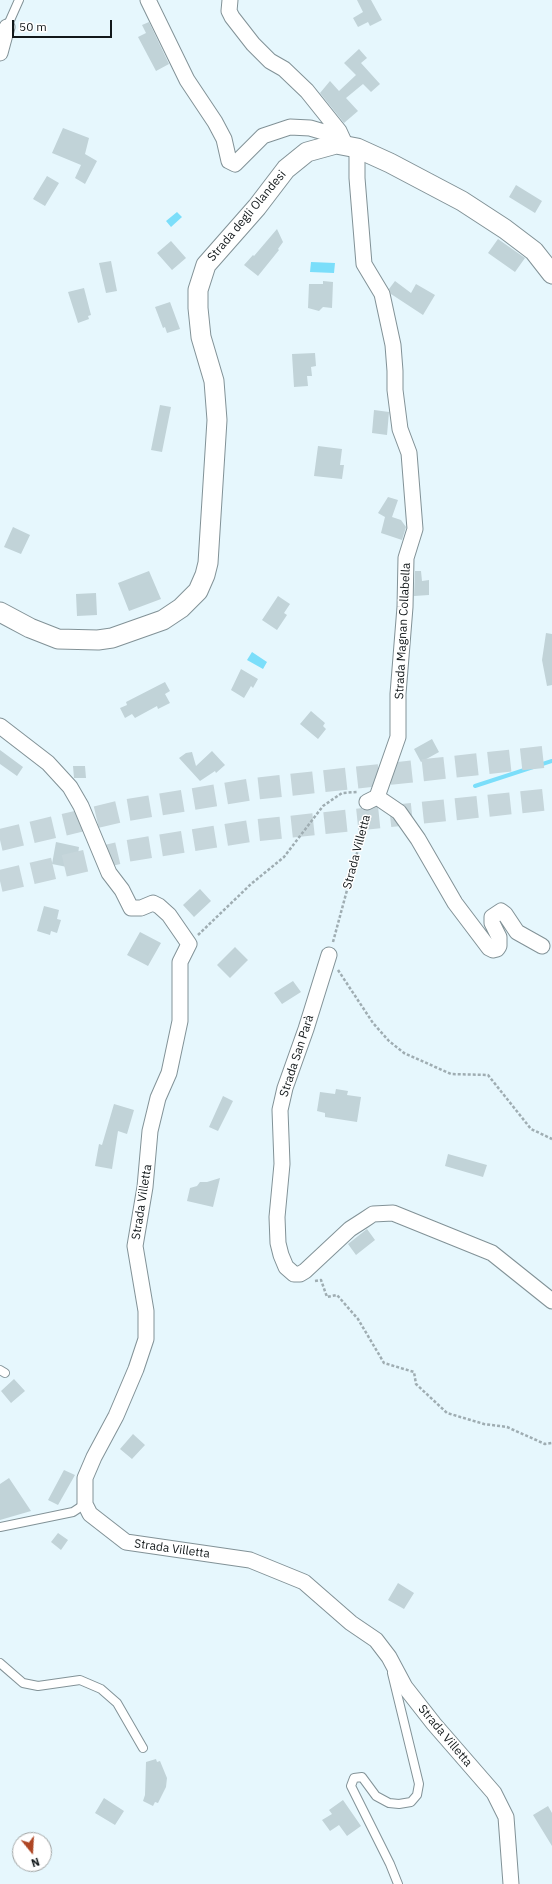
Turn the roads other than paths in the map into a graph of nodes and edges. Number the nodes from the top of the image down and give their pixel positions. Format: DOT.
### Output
graph roads {
  1 [pos="18,0"];
  2 [pos="148,0"];
  3 [pos="230,0"];
  4 [pos="7,27"];
  5 [pos="0,53"];
  6 [pos="346,146"];
  7 [pos="552,274"];
  8 [pos="0,612"];
  9 [pos="0,726"];
  10 [pos="542,946"];
  11 [pos="329,955"];
  12 [pos="552,1301"];
  13 [pos="85,1504"];
  14 [pos="0,1526"];
  15 [pos="389,1657"];
  16 [pos="0,1663"];
  17 [pos="143,1748"];
  18 [pos="398,1884"];
  19 [pos="511,1884"];
  1 -- 4 [label="lane"];
  2 -- 6 [label="street"];
  3 -- 6 [label="street, Strada Magnan Collabella"];
  4 -- 5 [label="street"];
  6 -- 7 [label="street"];
  6 -- 8 [label="street, Strada degli Olandesi"];
  6 -- 10 [label="street, Strada Magnan Collabella"];
  9 -- 13 [label="street, Strada Villetta"];
  11 -- 12 [label="street, Strada San Parà"];
  13 -- 14 [label="lane"];
  13 -- 15 [label="street, Strada Villetta"];
  15 -- 18 [label="lane"];
  15 -- 19 [label="street, Strada Villetta"];
  16 -- 17 [label="lane"];
}
